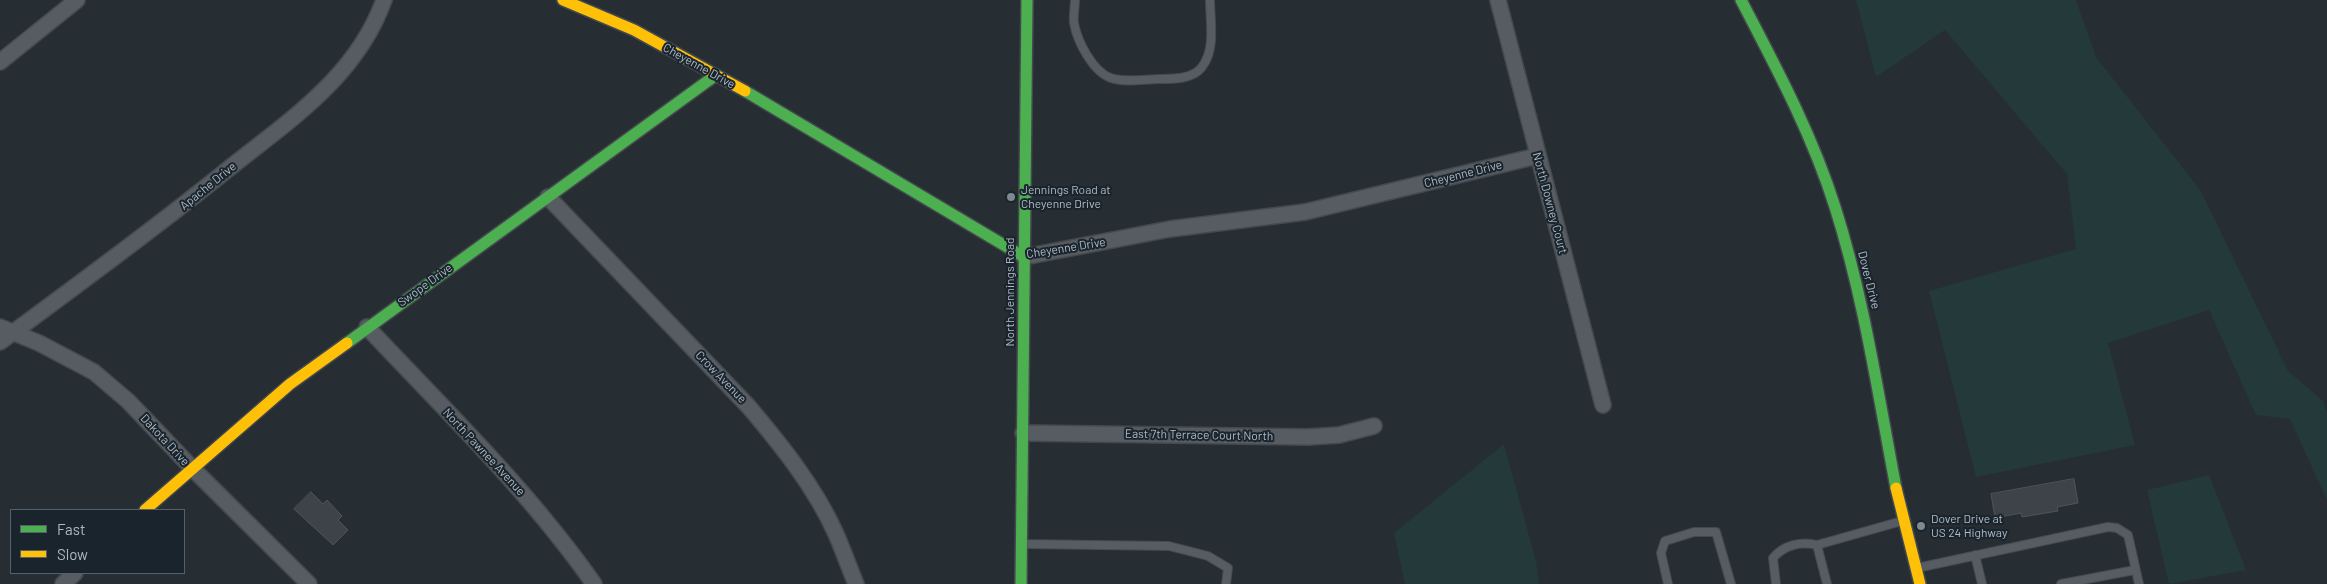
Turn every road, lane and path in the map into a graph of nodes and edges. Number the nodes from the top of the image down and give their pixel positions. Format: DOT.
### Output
graph roads {
  1 [pos="76,0"];
  2 [pos="384,0"];
  3 [pos="563,0"];
  4 [pos="1027,0"];
  5 [pos="1075,0"];
  6 [pos="1210,0"];
  7 [pos="1498,0"];
  8 [pos="1741,0"];
  9 [pos="0,62"];
  10 [pos="716,74"];
  11 [pos="1537,156"];
  12 [pos="548,197"];
  13 [pos="1024,257"];
  14 [pos="366,327"];
  15 [pos="7,329"];
  16 [pos="0,342"];
  17 [pos="1603,405"];
  18 [pos="1374,426"];
  19 [pos="1023,433"];
  20 [pos="192,468"];
  21 [pos="146,509"];
  22 [pos="1904,521"];
  23 [pos="1022,544"];
  24 [pos="1817,545"];
  25 [pos="1975,555"];
  26 [pos="1916,568"];
  27 [pos="2136,570"];
  28 [pos="74,574"];
  29 [pos="63,584"];
  30 [pos="309,584"];
  31 [pos="594,584"];
  32 [pos="856,584"];
  33 [pos="1021,584"];
  34 [pos="1226,584"];
  35 [pos="1668,584"];
  36 [pos="1731,584"];
  37 [pos="1776,584"];
  38 [pos="1827,584"];
  39 [pos="1920,584"];
  40 [pos="1982,584"];
  41 [pos="2061,584"];
  42 [pos="2139,584"];
  1 -- 9 [label="street"];
  2 -- 15 [label="street, Apache Drive"];
  3 -- 10 [label="street, Cheyenne Drive"];
  4 -- 13 [label="street, North Jennings Road"];
  5 -- 6 [label="lane"];
  7 -- 11 [label="street, North Downey Court"];
  8 -- 22 [label="street, Dover Drive"];
  10 -- 12 [label="street, Swope Drive"];
  10 -- 13 [label="street, Cheyenne Drive"];
  11 -- 13 [label="street, Cheyenne Drive"];
  11 -- 17 [label="street, North Downey Court"];
  12 -- 14 [label="street, Swope Drive"];
  12 -- 32 [label="street, Crow Avenue"];
  13 -- 19 [label="street, North Jennings Road"];
  14 -- 20 [label="street, Swope Drive"];
  14 -- 31 [label="street, North Pawnee Avenue"];
  15 -- 16 [label="street, Apache Drive"];
  15 -- 20 [label="street, Dakota Drive"];
  18 -- 19 [label="street, East 7th Terrace Court North"];
  19 -- 23 [label="street, North Jennings Road"];
  20 -- 21 [label="street, Swope Drive"];
  20 -- 30 [label="street, Dakota Drive"];
  22 -- 24 [label="lane"];
  22 -- 26 [label="street, Dover Drive"];
  23 -- 33 [label="street, North Jennings Road"];
  23 -- 34 [label="lane"];
  24 -- 37 [label="lane"];
  24 -- 38 [label="lane"];
  25 -- 26 [label="lane"];
  25 -- 27 [label="lane"];
  25 -- 40 [label="lane"];
  26 -- 39 [label="street, Dover Drive"];
  27 -- 41 [label="lane"];
  27 -- 42 [label="lane"];
  28 -- 29 [label="street"];
  35 -- 36 [label="lane"];
}
